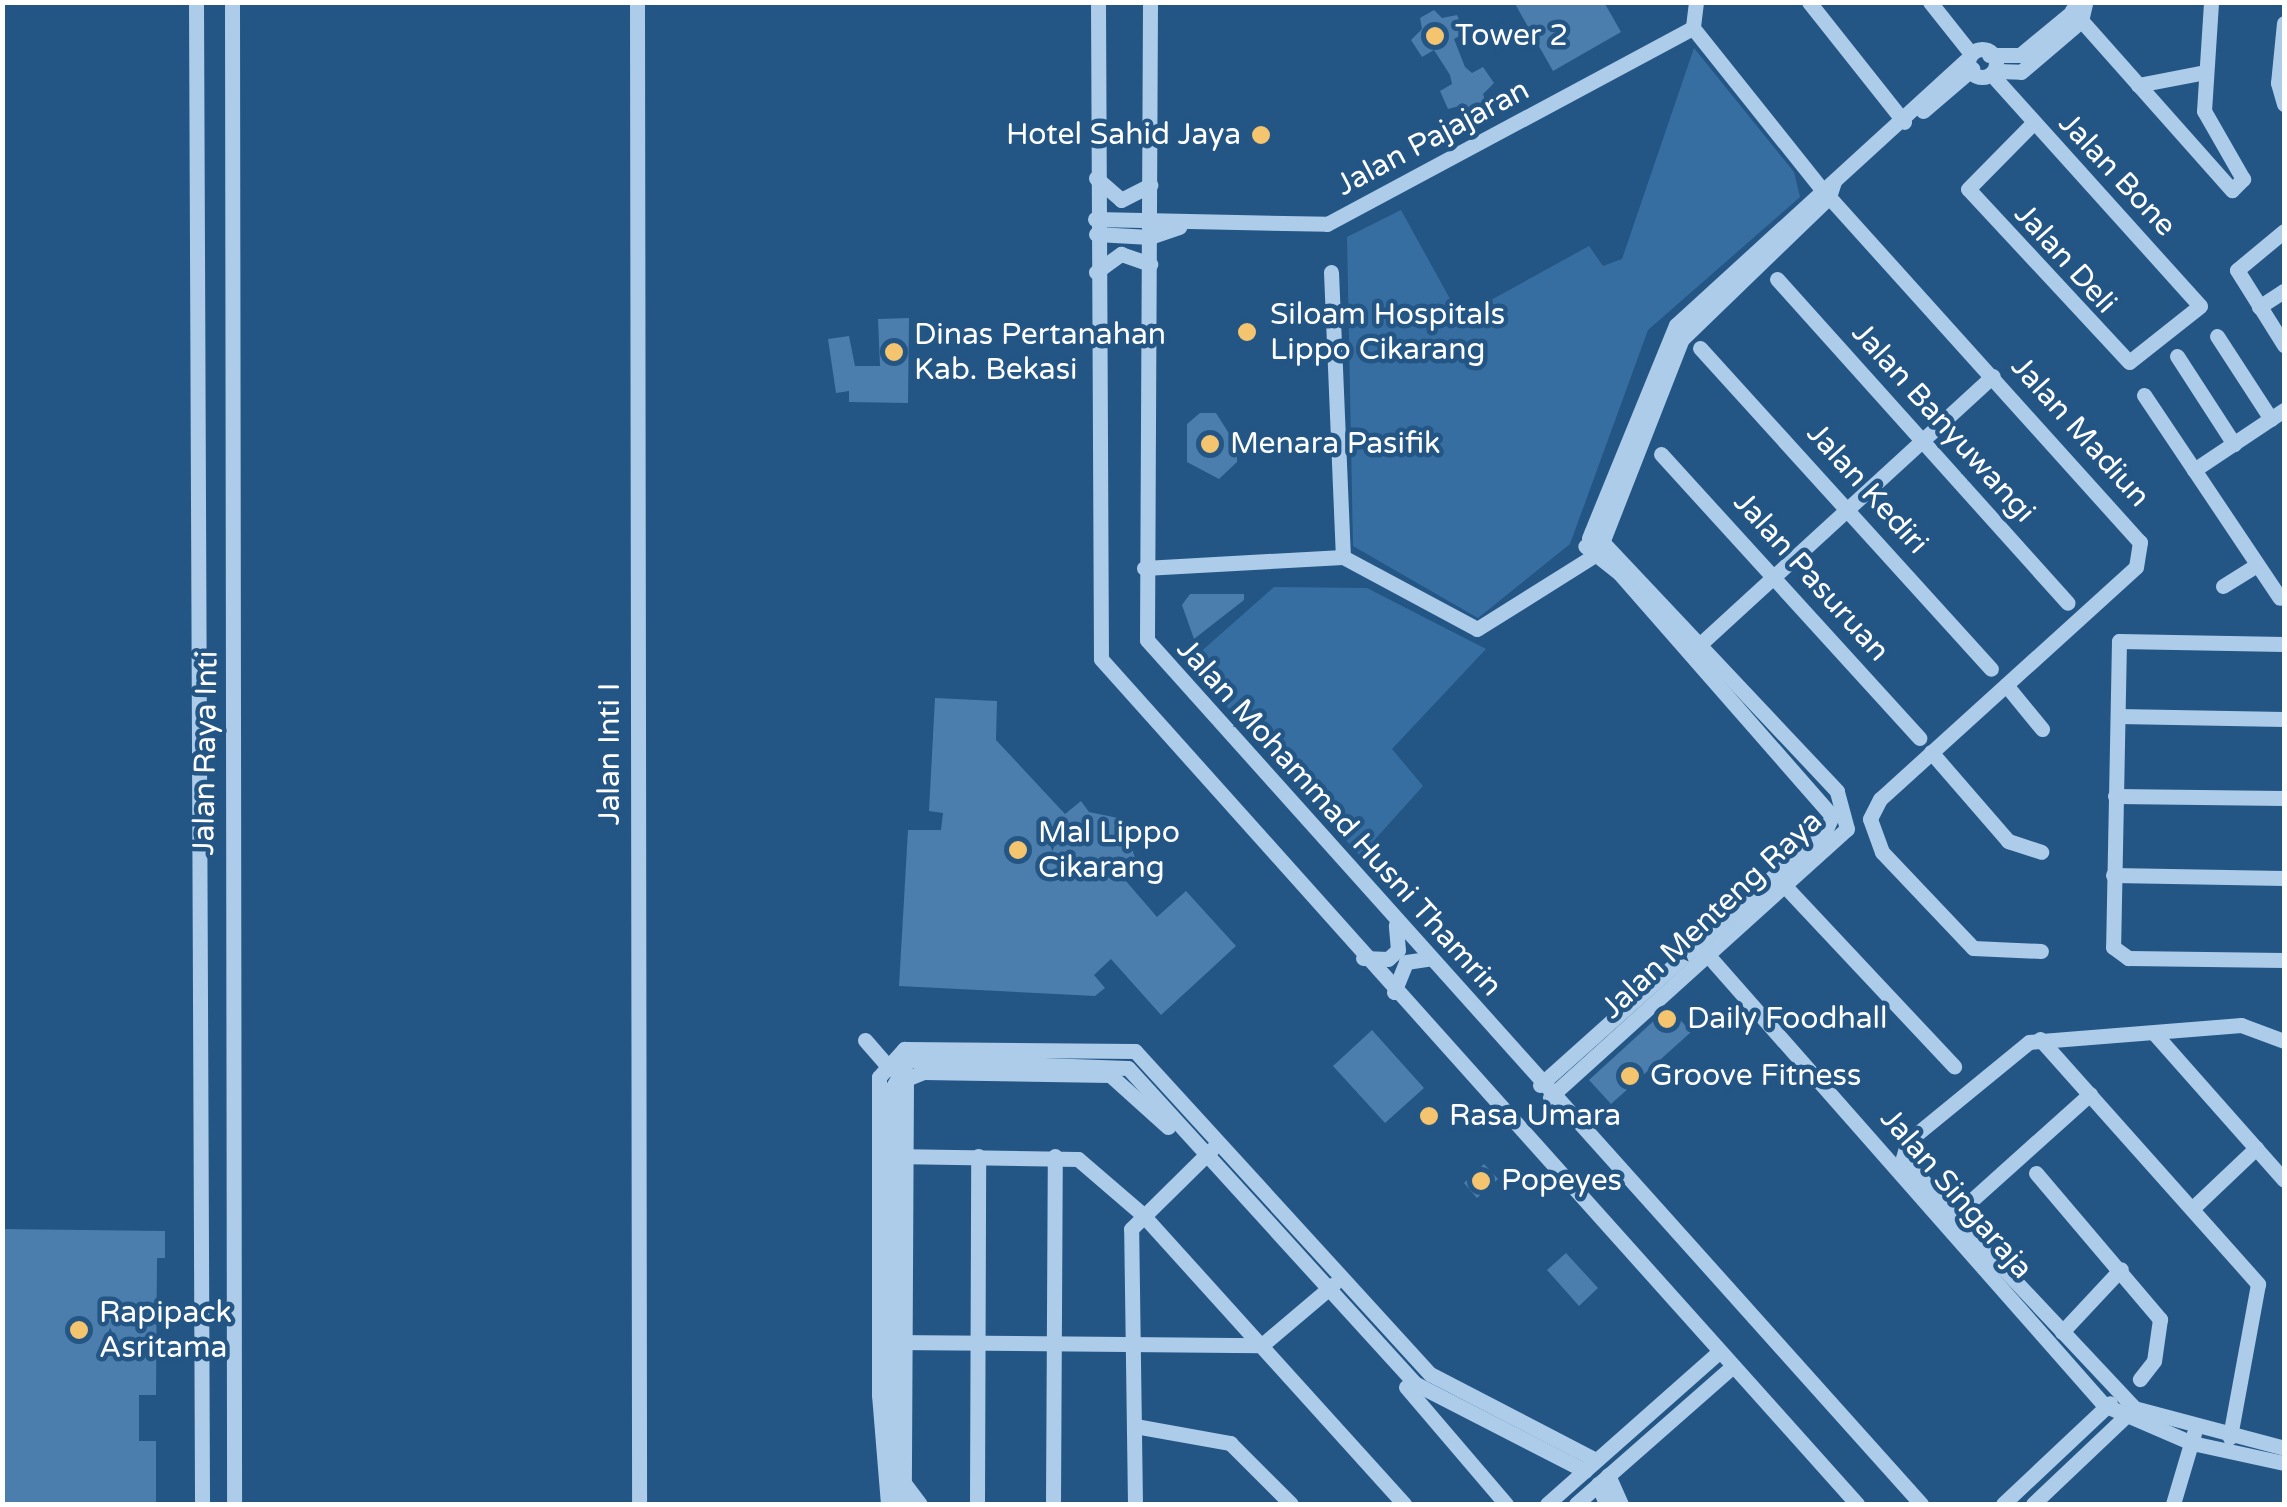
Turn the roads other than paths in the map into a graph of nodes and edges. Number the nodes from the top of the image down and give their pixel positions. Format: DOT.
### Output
graph roads {
  1 [pos="196,2"];
  2 [pos="232,2"];
  3 [pos="637,2"];
  4 [pos="1098,2"];
  5 [pos="1150,2"];
  6 [pos="1696,2"];
  7 [pos="1809,2"];
  8 [pos="1930,2"];
  9 [pos="2211,2"];
  10 [pos="2081,9"];
  11 [pos="2284,23"];
  12 [pos="1693,28"];
  13 [pos="1990,55"];
  14 [pos="1969,60"];
  15 [pos="2206,72"];
  16 [pos="1995,74"];
  17 [pos="2138,85"];
  18 [pos="2284,104"];
  19 [pos="2033,123"];
  20 [pos="1900,124"];
  21 [pos="1096,178"];
  22 [pos="1150,184"];
  23 [pos="1828,189"];
  24 [pos="1150,218"];
  25 [pos="1096,226"];
  26 [pos="1179,227"];
  27 [pos="2284,231"];
  28 [pos="1150,237"];
  29 [pos="1150,264"];
  30 [pos="1096,272"];
  31 [pos="1331,272"];
  32 [pos="1778,279"];
  33 [pos="2284,291"];
  34 [pos="2259,307"];
  35 [pos="2200,309"];
  36 [pos="2217,336"];
  37 [pos="2284,345"];
  38 [pos="1700,348"];
  39 [pos="2177,356"];
  40 [pos="1993,376"];
  41 [pos="2144,396"];
  42 [pos="2278,415"];
  43 [pos="1922,441"];
  44 [pos="2234,444"];
  45 [pos="1660,454"];
  46 [pos="2194,470"];
  47 [pos="1848,508"];
  48 [pos="1592,547"];
  49 [pos="1343,557"];
  50 [pos="2257,565"];
  51 [pos="1144,568"];
  52 [pos="1775,575"];
  53 [pos="2223,586"];
  54 [pos="2280,598"];
  55 [pos="2068,603"];
  56 [pos="2284,644"];
  57 [pos="1696,648"];
  58 [pos="1991,668"];
  59 [pos="2006,685"];
  60 [pos="2118,716"];
  61 [pos="2284,719"];
  62 [pos="2042,728"];
  63 [pos="1919,738"];
  64 [pos="1932,752"];
  65 [pos="2116,796"];
  66 [pos="2284,798"];
  67 [pos="2041,852"];
  68 [pos="2113,875"];
  69 [pos="2284,878"];
  70 [pos="1781,882"];
  71 [pos="1396,925"];
  72 [pos="1704,950"];
  73 [pos="2041,950"];
  74 [pos="1363,958"];
  75 [pos="1428,959"];
  76 [pos="2284,960"];
  77 [pos="1394,992"];
  78 [pos="2154,1033"];
  79 [pos="2040,1039"];
  80 [pos="865,1040"];
  81 [pos="2284,1041"];
  82 [pos="1954,1066"];
  83 [pos="895,1072"];
  84 [pos="1545,1091"];
  85 [pos="2090,1094"];
  86 [pos="2256,1148"];
  87 [pos="1208,1153"];
  88 [pos="897,1156"];
  89 [pos="978,1156"];
  90 [pos="1055,1156"];
  91 [pos="2036,1173"];
  92 [pos="2284,1180"];
  93 [pos="2196,1205"];
  94 [pos="1142,1214"];
  95 [pos="1954,1216"];
  96 [pos="886,1260"];
  97 [pos="2121,1269"];
  98 [pos="1342,1277"];
  99 [pos="1324,1292"];
  100 [pos="2062,1332"];
  101 [pos="898,1343"];
  102 [pos="978,1345"];
  103 [pos="1054,1345"];
  104 [pos="1262,1345"];
  105 [pos="1134,1346"];
  106 [pos="1719,1352"];
  107 [pos="1732,1367"];
  108 [pos="2140,1379"];
  109 [pos="1417,1391"];
  110 [pos="2104,1405"];
  111 [pos="2127,1408"];
  112 [pos="1640,1423"];
  113 [pos="1135,1426"];
  114 [pos="887,1435"];
  115 [pos="2194,1436"];
  116 [pos="1651,1437"];
  117 [pos="2230,1437"];
  118 [pos="2284,1448"];
  119 [pos="2284,1463"];
  120 [pos="1590,1466"];
  121 [pos="1603,1480"];
  122 [pos="202,1504"];
  123 [pos="234,1504"];
  124 [pos="639,1504"];
  125 [pos="888,1504"];
  126 [pos="902,1504"];
  127 [pos="920,1504"];
  128 [pos="977,1504"];
  129 [pos="1053,1504"];
  130 [pos="1136,1504"];
  131 [pos="1291,1504"];
  132 [pos="1404,1504"];
  133 [pos="1506,1504"];
  134 [pos="1547,1504"];
  135 [pos="1576,1504"];
  136 [pos="1606,1504"];
  137 [pos="1621,1504"];
  138 [pos="1857,1504"];
  139 [pos="1920,1504"];
  140 [pos="2004,1504"];
  141 [pos="2033,1504"];
  142 [pos="2173,1504"];
  1 -- 122 [label="street, Jalan Raya Inti"];
  2 -- 123 [label="street, Jalan Raya Inti"];
  3 -- 124 [label="street, Jalan Inti I"];
  4 -- 21 [label="street"];
  5 -- 22 [label="street, Jalan Mohammad Husni Thamrin"];
  6 -- 12 [label="street"];
  7 -- 20 [label="street"];
  8 -- 14 [label="street"];
  9 -- 15 [label="street"];
  10 -- 13 [label="street"];
  10 -- 16 [label="street"];
  10 -- 17 [label="street"];
  11 -- 18 [label="street"];
  12 -- 23 [label="street, Jalan Madiun"];
  12 -- 26 [label="street, Jalan Pajajaran"];
  13 -- 14 [label="street"];
  13 -- 16 [label="street"];
  14 -- 16 [label="street"];
  14 -- 20 [label="street"];
  15 -- 17 [label="street"];
  15 -- 17 [label="street"];
  16 -- 19 [label="street, Jalan Bone"];
  19 -- 35 [label="street, Jalan Bone"];
  19 -- 35 [label="street, Jalan Deli"];
  20 -- 23 [label="street"];
  21 -- 22 [label="street"];
  21 -- 25 [label="street"];
  22 -- 24 [label="street, Jalan Mohammad Husni Thamrin"];
  23 -- 40 [label="street, Jalan Madiun"];
  23 -- 48 [label="street"];
  24 -- 25 [label="street, Jalan Pajajaran"];
  24 -- 26 [label="street, Jalan Pajajaran"];
  24 -- 28 [label="street, Jalan Mohammad Husni Thamrin"];
  25 -- 28 [label="street, Jalan Pajajaran"];
  25 -- 30 [label="street"];
  26 -- 28 [label="street, Jalan Pajajaran"];
  27 -- 34 [label="street"];
  28 -- 29 [label="street, Jalan Mohammad Husni Thamrin"];
  29 -- 30 [label="street"];
  29 -- 51 [label="street, Jalan Mohammad Husni Thamrin"];
  30 -- 74 [label="street"];
  31 -- 49 [label="street"];
  32 -- 43 [label="street, Jalan Banyuwangi"];
  33 -- 34 [label="street"];
  34 -- 37 [label="street"];
  36 -- 42 [label="street"];
  38 -- 47 [label="street, Jalan Kediri"];
  39 -- 44 [label="street"];
  40 -- 43 [label="street"];
  40 -- 59 [label="street, Jalan Madiun"];
  41 -- 46 [label="street"];
  42 -- 44 [label="street"];
  43 -- 47 [label="street"];
  43 -- 55 [label="street, Jalan Banyuwangi"];
  44 -- 46 [label="street"];
  45 -- 52 [label="street, Jalan Pasuruan"];
  46 -- 50 [label="street"];
  47 -- 52 [label="street"];
  47 -- 58 [label="street, Jalan Kediri"];
  48 -- 49 [label="street"];
  48 -- 57 [label="street, Jalan Menteng Raya"];
  49 -- 51 [label="street"];
  50 -- 53 [label="street"];
  50 -- 54 [label="street"];
  51 -- 71 [label="street, Jalan Mohammad Husni Thamrin"];
  52 -- 57 [label="street"];
  52 -- 63 [label="street, Jalan Pasuruan"];
  56 -- 60 [label="street"];
  57 -- 70 [label="street, Jalan Menteng Raya"];
  59 -- 62 [label="street"];
  59 -- 64 [label="street, Jalan Madiun"];
  60 -- 61 [label="street"];
  60 -- 65 [label="street"];
  64 -- 67 [label="street"];
  64 -- 73 [label="street, Jalan Madiun"];
  65 -- 66 [label="street"];
  65 -- 68 [label="street"];
  68 -- 69 [label="street"];
  68 -- 76 [label="street"];
  70 -- 72 [label="street, Jalan Menteng Raya"];
  70 -- 82 [label="street"];
  71 -- 74 [label="street"];
  71 -- 75 [label="street, Jalan Mohammad Husni Thamrin"];
  72 -- 84 [label="street, Jalan Menteng Raya"];
  72 -- 110 [label="street, Jalan Singaraja"];
  74 -- 77 [label="street"];
  75 -- 77 [label="street"];
  75 -- 84 [label="street, Jalan Mohammad Husni Thamrin"];
  77 -- 106 [label="street"];
  78 -- 79 [label="street"];
  78 -- 81 [label="street"];
  78 -- 86 [label="street"];
  79 -- 85 [label="street"];
  79 -- 95 [label="street"];
  80 -- 83 [label="street"];
  83 -- 87 [label="street"];
  83 -- 88 [label="street"];
  83 -- 96 [label="street"];
  84 -- 139 [label="street, Jalan Mohammad Husni Thamrin"];
  85 -- 93 [label="street"];
  85 -- 95 [label="street"];
  86 -- 92 [label="street"];
  86 -- 93 [label="street"];
  87 -- 94 [label="street"];
  87 -- 98 [label="street"];
  87 -- 99 [label="street"];
  88 -- 89 [label="street"];
  88 -- 96 [label="street"];
  88 -- 101 [label="street"];
  89 -- 90 [label="street"];
  89 -- 102 [label="street"];
  90 -- 94 [label="street"];
  90 -- 103 [label="street"];
  91 -- 97 [label="street"];
  93 -- 117 [label="street"];
  94 -- 104 [label="street"];
  94 -- 105 [label="street"];
  95 -- 100 [label="street"];
  96 -- 101 [label="street"];
  96 -- 114 [label="street"];
  97 -- 100 [label="street"];
  97 -- 108 [label="street"];
  98 -- 99 [label="street"];
  98 -- 120 [label="street"];
  99 -- 104 [label="street"];
  99 -- 109 [label="street"];
  100 -- 111 [label="street"];
  101 -- 102 [label="street"];
  101 -- 114 [label="street"];
  101 -- 127 [label="street"];
  102 -- 103 [label="street"];
  102 -- 128 [label="street"];
  103 -- 105 [label="street"];
  103 -- 129 [label="street"];
  104 -- 105 [label="street"];
  104 -- 132 [label="street"];
  105 -- 113 [label="street"];
  106 -- 107 [label="street"];
  106 -- 112 [label="street"];
  107 -- 116 [label="street"];
  107 -- 138 [label="street"];
  109 -- 120 [label="street"];
  109 -- 133 [label="street"];
  110 -- 111 [label="street, Jalan Singaraja"];
  110 -- 140 [label="street"];
  111 -- 115 [label="street, Jalan Singaraja"];
  111 -- 141 [label="street"];
  112 -- 116 [label="street"];
  112 -- 120 [label="street"];
  113 -- 130 [label="street"];
  113 -- 131 [label="street"];
  114 -- 125 [label="street"];
  114 -- 126 [label="street"];
  115 -- 117 [label="street"];
  115 -- 119 [label="street"];
  115 -- 142 [label="street"];
  116 -- 121 [label="street"];
  117 -- 118 [label="street"];
  120 -- 134 [label="street"];
  121 -- 135 [label="street"];
  121 -- 136 [label="street"];
  121 -- 137 [label="street"];
}
